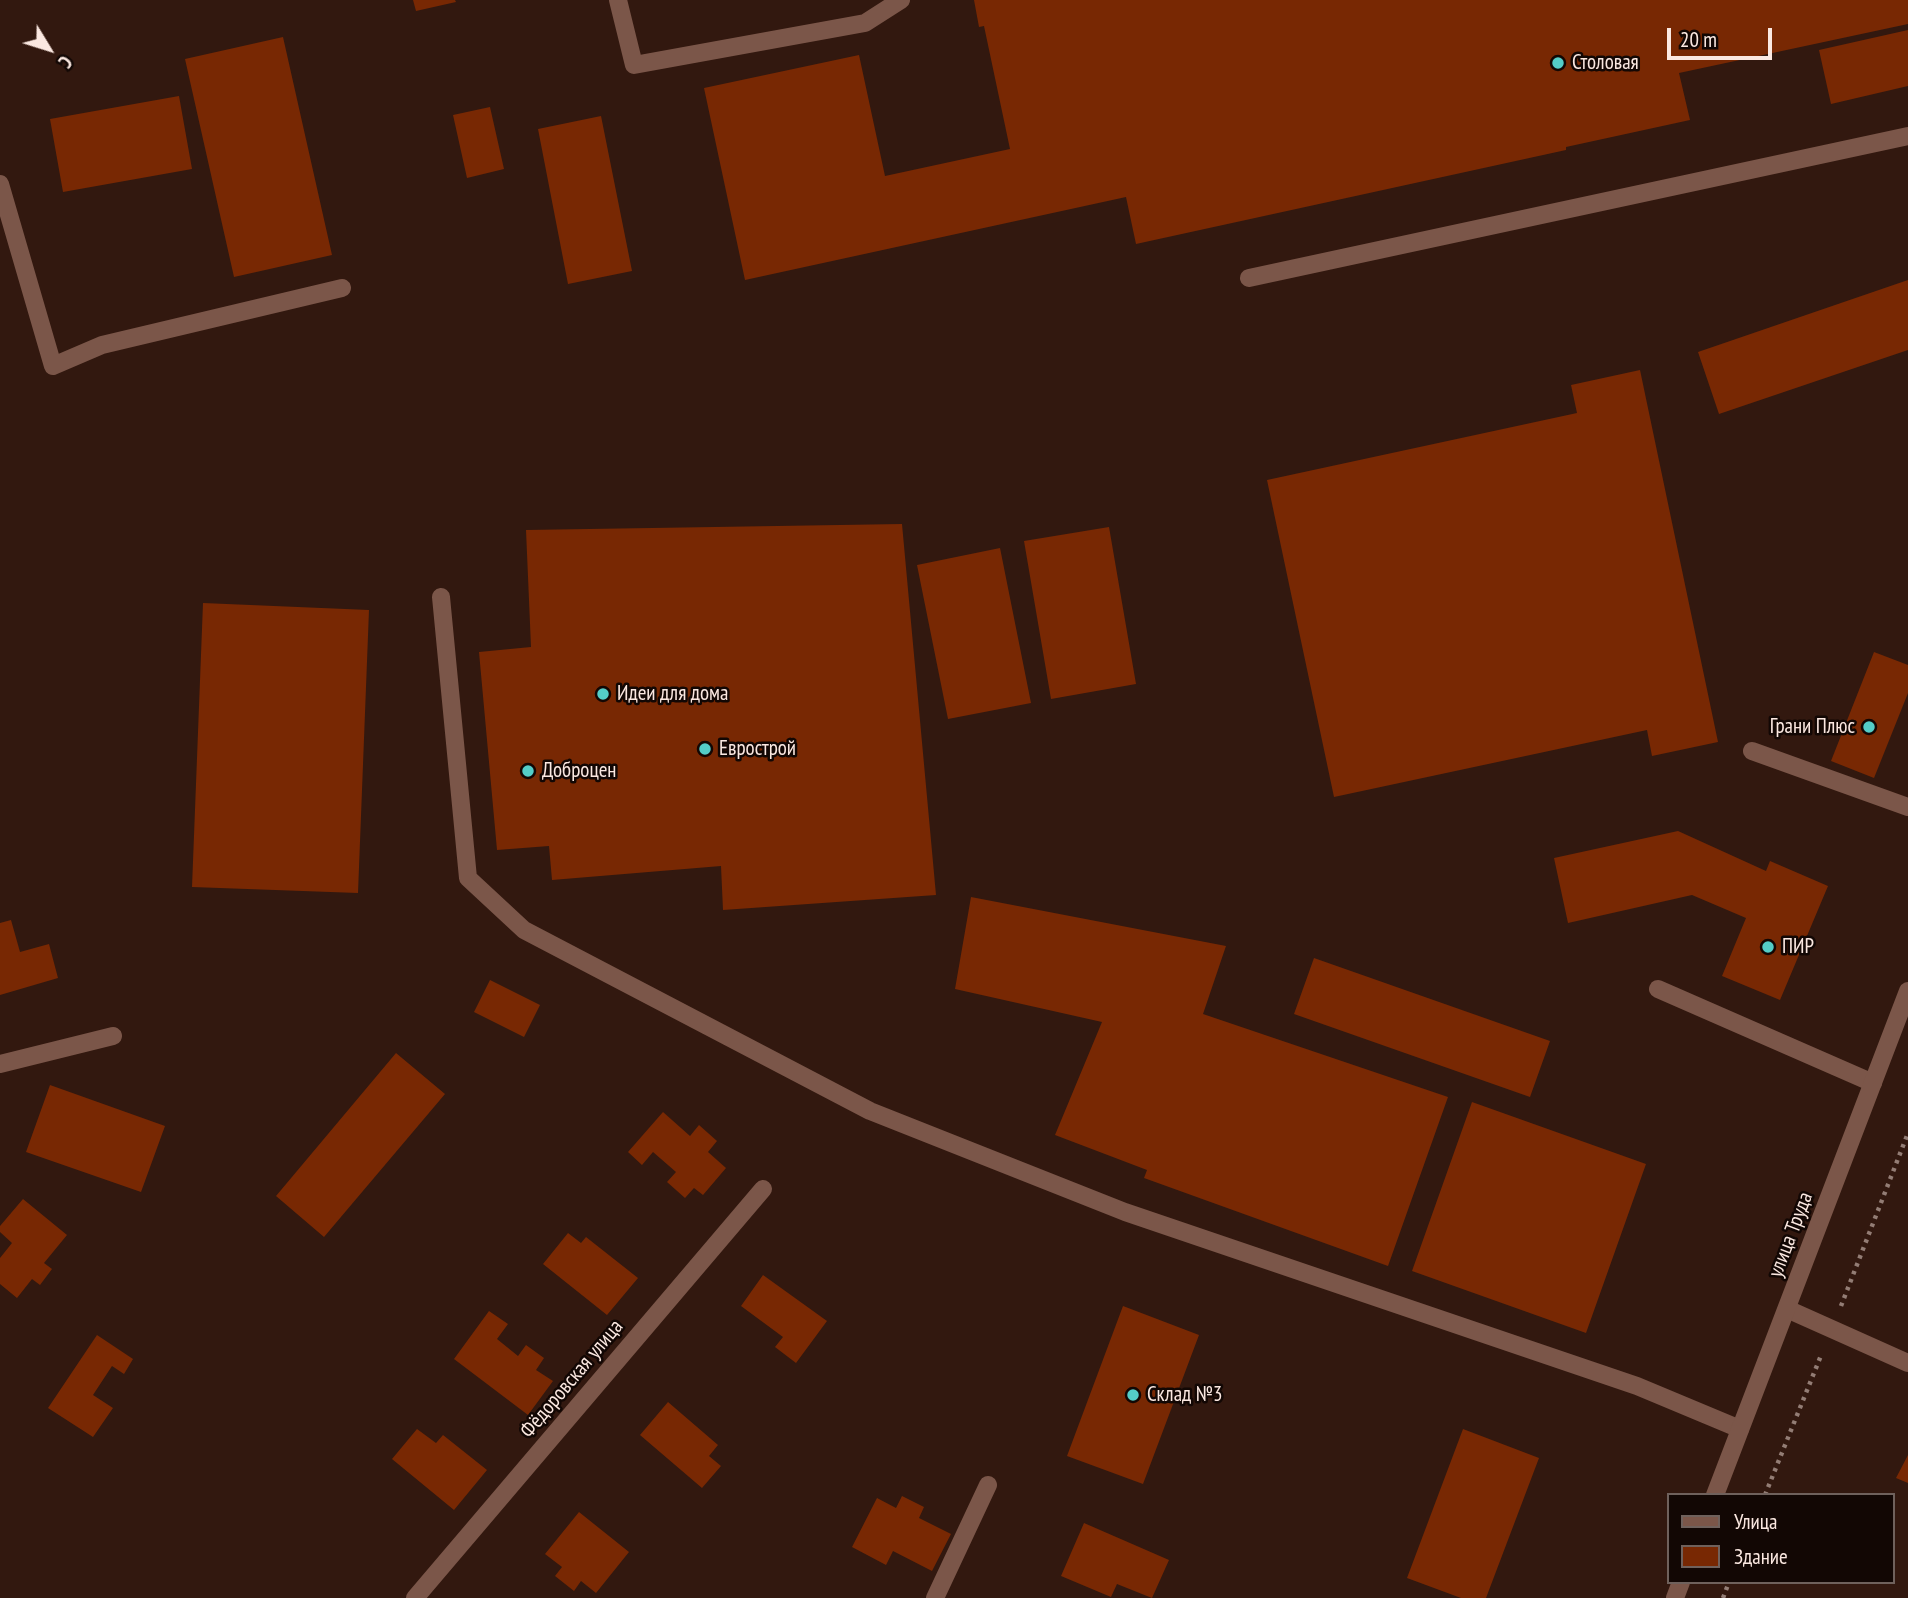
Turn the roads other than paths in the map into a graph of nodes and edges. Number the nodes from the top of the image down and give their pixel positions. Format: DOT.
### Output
graph roads {
  1 [pos="618,0"];
  2 [pos="901,0"];
  3 [pos="1908,136"];
  4 [pos="0,184"];
  5 [pos="1249,278"];
  6 [pos="342,288"];
  7 [pos="441,597"];
  8 [pos="1752,751"];
  9 [pos="1908,807"];
  10 [pos="1658,989"];
  11 [pos="1908,991"];
  12 [pos="114,1036"];
  13 [pos="0,1064"];
  14 [pos="1873,1083"];
  15 [pos="763,1189"];
  16 [pos="1787,1309"];
  17 [pos="1908,1363"];
  18 [pos="1740,1429"];
  19 [pos="988,1485"];
  20 [pos="1716,1493"];
  21 [pos="415,1598"];
  22 [pos="935,1598"];
  1 -- 2 [label="street"];
  3 -- 5 [label="street"];
  4 -- 6 [label="street"];
  7 -- 18 [label="street"];
  8 -- 9 [label="street"];
  10 -- 14 [label="street"];
  11 -- 14 [label="street, улица Труда"];
  12 -- 13 [label="street"];
  14 -- 16 [label="street, улица Труда"];
  15 -- 21 [label="street, Фёдоровская улица"];
  16 -- 17 [label="street"];
  16 -- 18 [label="street, улица Труда"];
  18 -- 20 [label="street, улица Труда"];
  19 -- 22 [label="street"];
}
